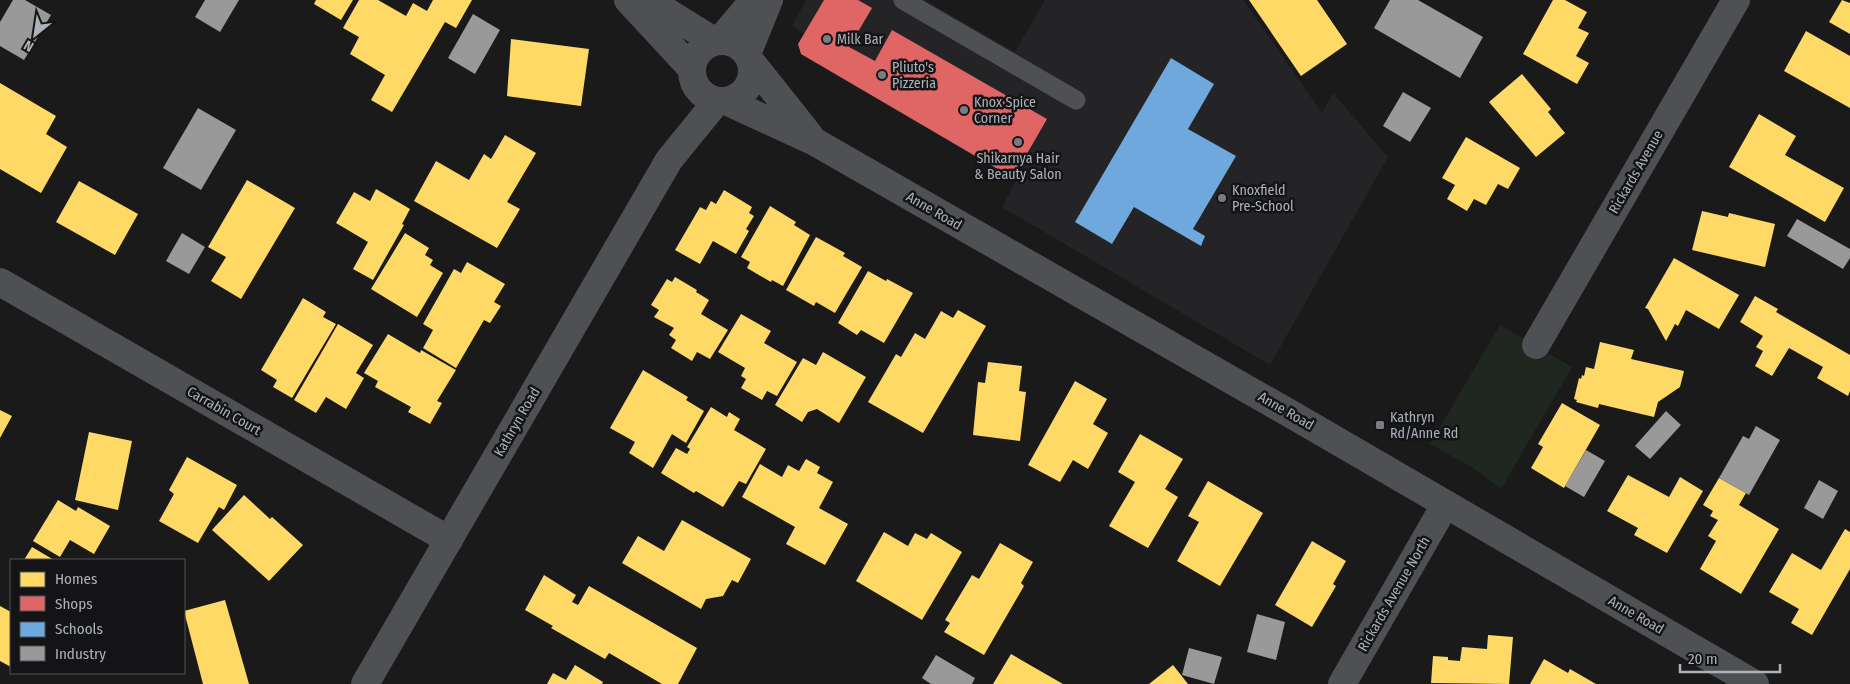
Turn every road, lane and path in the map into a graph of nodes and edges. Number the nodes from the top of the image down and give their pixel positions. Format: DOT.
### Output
graph roads {
  1 [pos="628,0"];
  2 [pos="641,0"];
  3 [pos="754,0"];
  4 [pos="768,0"];
  5 [pos="903,0"];
  6 [pos="1736,0"];
  7 [pos="717,41"];
  8 [pos="749,58"];
  9 [pos="692,72"];
  10 [pos="1076,100"];
  11 [pos="722,101"];
  12 [pos="815,142"];
  13 [pos="669,160"];
  14 [pos="0,282"];
  15 [pos="1536,345"];
  16 [pos="1445,505"];
  17 [pos="449,540"];
  18 [pos="365,684"];
  19 [pos="1342,684"];
  20 [pos="1755,684"];
  1 -- 9 [label="street"];
  2 -- 7 [label="street"];
  3 -- 7 [label="street"];
  4 -- 8 [label="street"];
  5 -- 10 [label="lane"];
  6 -- 15 [label="street, Rickards Avenue"];
  7 -- 8 [label="street"];
  7 -- 9 [label="street"];
  8 -- 11 [label="street"];
  8 -- 12 [label="street, Anne Road"];
  9 -- 11 [label="street"];
  9 -- 13 [label="street, Kathryn Road"];
  11 -- 12 [label="street, Anne Road"];
  11 -- 13 [label="street, Kathryn Road"];
  12 -- 16 [label="street, Anne Road"];
  13 -- 17 [label="street, Kathryn Road"];
  14 -- 17 [label="street, Carrabin Court"];
  16 -- 19 [label="street, Rickards Avenue North"];
  16 -- 20 [label="street, Anne Road"];
  17 -- 18 [label="street, Kathryn Road"];
}
